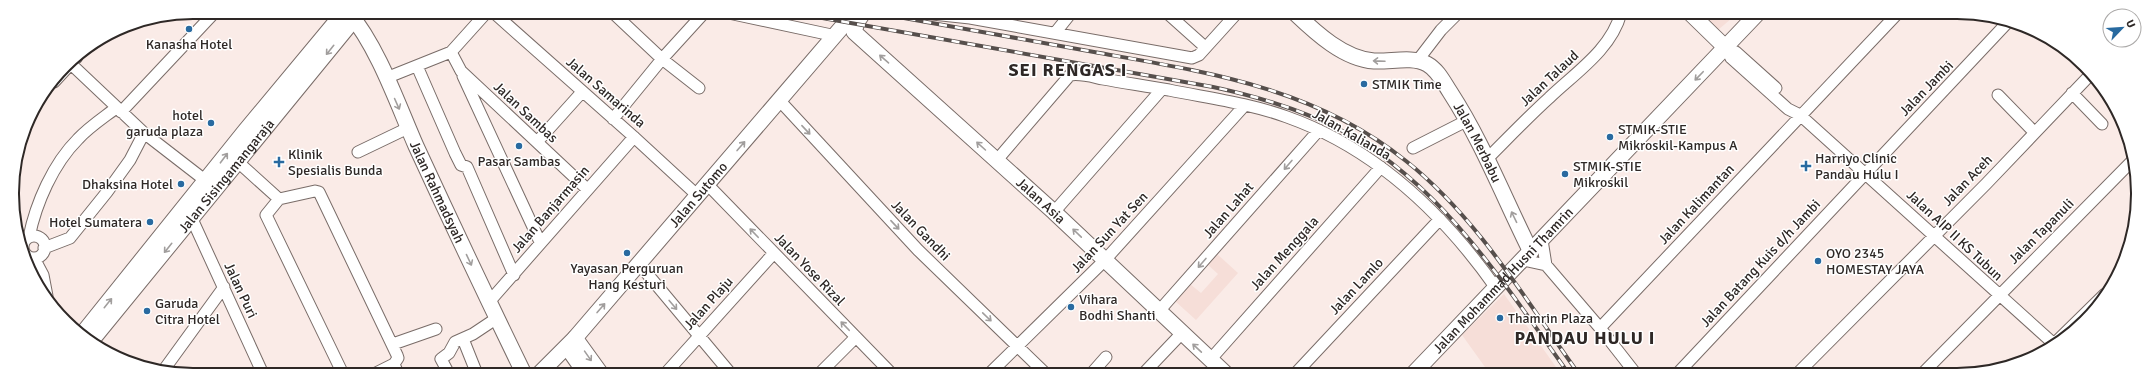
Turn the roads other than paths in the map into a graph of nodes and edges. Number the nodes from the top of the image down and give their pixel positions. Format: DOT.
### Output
graph roads {
  1 [pos="208,19"];
  2 [pos="347,19"];
  3 [pos="348,19"];
  4 [pos="355,19"];
  5 [pos="368,19"];
  6 [pos="481,19"];
  7 [pos="501,19"];
  8 [pos="620,19"];
  9 [pos="699,19"];
  10 [pos="757,19"];
  11 [pos="849,19"];
  12 [pos="859,19"];
  13 [pos="990,19"];
  14 [pos="1066,19"];
  15 [pos="1174,19"];
  16 [pos="1231,19"];
  17 [pos="1302,19"];
  18 [pos="1452,19"];
  19 [pos="1619,19"];
  20 [pos="1696,19"];
  21 [pos="1753,19"];
  22 [pos="1893,19"];
  23 [pos="2005,26"];
  24 [pos="1055,33"];
  25 [pos="836,36"];
  26 [pos="366,38"];
  27 [pos="1205,47"];
  28 [pos="1726,48"];
  29 [pos="451,52"];
  30 [pos="662,58"];
  31 [pos="1418,60"];
  32 [pos="77,63"];
  33 [pos="417,66"];
  34 [pos="460,71"];
  35 [pos="386,78"];
  36 [pos="2088,78"];
  37 [pos="699,88"];
  38 [pos="1162,89"];
  39 [pos="582,92"];
  40 [pos="2072,93"];
  41 [pos="1998,95"];
  42 [pos="780,101"];
  43 [pos="1246,105"];
  44 [pos="118,110"];
  45 [pos="1800,115"];
  46 [pos="614,119"];
  47 [pos="1468,120"];
  48 [pos="2102,124"];
  49 [pos="408,128"];
  50 [pos="1319,130"];
  51 [pos="144,132"];
  52 [pos="2034,132"];
  53 [pos="634,137"];
  54 [pos="537,142"];
  55 [pos="1413,148"];
  56 [pos="358,152"];
  57 [pos="1488,158"];
  58 [pos="997,160"];
  59 [pos="238,162"];
  60 [pos="2129,164"];
  61 [pos="1381,167"];
  62 [pos="1865,173"];
  63 [pos="206,182"];
  64 [pos="587,188"];
  65 [pos="703,190"];
  66 [pos="279,199"];
  67 [pos="1054,212"];
  68 [pos="192,219"];
  69 [pos="1440,219"];
  70 [pos="1934,235"];
  71 [pos="25,239"];
  72 [pos="1542,240"];
  73 [pos="25,241"];
  74 [pos="540,242"];
  75 [pos="44,248"];
  76 [pos="774,253"];
  77 [pos="1527,256"];
  78 [pos="31,257"];
  79 [pos="34,258"];
  80 [pos="1105,260"];
  81 [pos="639,264"];
  82 [pos="1546,265"];
  83 [pos="514,276"];
  84 [pos="45,286"];
  85 [pos="224,287"];
  86 [pos="1496,288"];
  87 [pos="1998,296"];
  88 [pos="489,302"];
  89 [pos="1159,311"];
  90 [pos="497,318"];
  91 [pos="1600,328"];
  92 [pos="436,329"];
  93 [pos="86,331"];
  94 [pos="1182,333"];
  95 [pos="698,335"];
  96 [pos="94,337"];
  97 [pos="856,337"];
  98 [pos="2050,341"];
  99 [pos="571,342"];
  100 [pos="393,344"];
  101 [pos="465,344"];
  102 [pos="1017,346"];
  103 [pos="1106,357"];
  104 [pos="1210,360"];
  105 [pos="166,366"];
  106 [pos="258,368"];
  107 [pos="340,368"];
  108 [pos="396,368"];
  109 [pos="446,368"];
  110 [pos="475,368"];
  111 [pos="521,368"];
  112 [pos="544,368"];
  113 [pos="583,368"];
  114 [pos="595,368"];
  115 [pos="670,368"];
  116 [pos="726,368"];
  117 [pos="825,368"];
  118 [pos="886,368"];
  119 [pos="995,368"];
  120 [pos="1040,368"];
  121 [pos="1096,368"];
  122 [pos="1149,368"];
  123 [pos="1219,368"];
  124 [pos="1301,368"];
  125 [pos="1420,368"];
  126 [pos="1631,368"];
  127 [pos="1683,368"];
  128 [pos="1803,368"];
  129 [pos="1928,368"];
  1 -- 44 [label="street"];
  63 -- 2 [label="main road, Jalan Sisingamangaraja, one-way"];
  3 -- 59 [label="main road, Jalan Sisingamangaraja, one-way"];
  4 -- 26 [label="main road, Jalan Rahmadsyah"];
  5 -- 26 [label="main road"];
  6 -- 29 [label="street"];
  7 -- 39 [label="street, Jalan Samarinda"];
  8 -- 30 [label="street"];
  9 -- 30 [label="street"];
  10 -- 25 [label="street"];
  11 -- 25 [label="main road, Jalan Sutomo"];
  58 -- 12 [label="main road, Jalan Asia, one-way"];
  13 -- 24 [label="street"];
  14 -- 24 [label="street"];
  15 -- 27 [label="street"];
  16 -- 27 [label="street"];
  31 -- 17 [label="main road, one-way"];
  18 -- 31 [label="street"];
  19 -- 57 [label="street, Jalan Talaud"];
  20 -- 28 [label="main road"];
  21 -- 28 [label="main road, Jalan Mohammad Husni Thamrin"];
  22 -- 45 [label="street, Jalan Kalimantan"];
  23 -- 62 [label="street, Jalan Jambi"];
  24 -- 27 [label="street"];
  25 -- 42 [label="main road, Jalan Sutomo"];
  26 -- 35 [label="main road, Jalan Rahmadsyah"];
  28 -- 45 [label="street, Jalan AIP II KS Tubun"];
  28 -- 72 [label="main road, Jalan Mohammad Husni Thamrin, one-way"];
  29 -- 33 [label="street"];
  29 -- 34 [label="street, Jalan Sambas"];
  30 -- 37 [label="street"];
  30 -- 46 [label="street"];
  31 -- 47 [label="main road, Jalan Merbabu"];
  32 -- 44 [label="street"];
  33 -- 35 [label="street"];
  33 -- 83 [label="street"];
  34 -- 54 [label="street, Jalan Sambas"];
  34 -- 74 [label="street"];
  35 -- 49 [label="main road, Jalan Rahmadsyah, one-way"];
  36 -- 40 [label="street, Jalan Aceh"];
  38 -- 43 [label="street, Jalan Kalianda"];
  38 -- 58 [label="street, Jalan Kalianda"];
  38 -- 67 [label="street"];
  39 -- 46 [label="street, Jalan Samarinda"];
  39 -- 54 [label="street"];
  40 -- 48 [label="street"];
  40 -- 52 [label="street, Jalan Aceh"];
  41 -- 52 [label="street"];
  65 -- 42 [label="main road, Jalan Sutomo, one-way"];
  42 -- 102 [label="street, Jalan Gandhi, one-way"];
  43 -- 50 [label="street, Jalan Kalianda"];
  43 -- 80 [label="street, Jalan Sun Yat Sen"];
  44 -- 51 [label="street"];
  44 -- 71 [label="street"];
  45 -- 62 [label="street, Jalan AIP II KS Tubun"];
  45 -- 91 [label="street, Jalan Kalimantan"];
  46 -- 53 [label="street, Jalan Samarinda"];
  47 -- 55 [label="street"];
  47 -- 57 [label="main road, Jalan Merbabu"];
  49 -- 56 [label="street"];
  49 -- 88 [label="main road, Jalan Rahmadsyah, one-way"];
  50 -- 61 [label="street, Jalan Kalianda"];
  50 -- 89 [label="street, Jalan Lahat, one-way"];
  51 -- 63 [label="street"];
  51 -- 75 [label="street"];
  52 -- 70 [label="street, Jalan Aceh"];
  53 -- 64 [label="street, Jalan Banjarmasin"];
  53 -- 65 [label="street, Jalan Samarinda"];
  54 -- 64 [label="street, Jalan Sambas"];
  77 -- 57 [label="main road, Jalan Merbabu, one-way"];
  58 -- 67 [label="main road, Jalan Asia"];
  59 -- 66 [label="street"];
  59 -- 68 [label="main road, Jalan Sisingamangaraja"];
  60 -- 87 [label="street, Jalan Tapanuli"];
  61 -- 69 [label="street, Jalan Kalianda"];
  61 -- 104 [label="street, Jalan Menggala"];
  62 -- 70 [label="street, Jalan AIP II KS Tubun"];
  62 -- 127 [label="street, Jalan Batang Kuis d/h Jambi"];
  93 -- 63 [label="main road, Jalan Sisingamangaraja, one-way"];
  64 -- 74 [label="street, Jalan Banjarmasin"];
  76 -- 65 [label="street, Jalan Yose Rizal, one-way"];
  65 -- 81 [label="main road, Jalan Sutomo"];
  66 -- 100 [label="street"];
  66 -- 107 [label="street"];
  80 -- 67 [label="main road, Jalan Asia, one-way"];
  68 -- 85 [label="street, Jalan Puri"];
  68 -- 96 [label="main road, Jalan Sisingamangaraja, one-way"];
  69 -- 86 [label="street, Jalan Kalianda"];
  69 -- 124 [label="street, Jalan Lamlo"];
  70 -- 87 [label="street, Jalan AIP II KS Tubun"];
  70 -- 128 [label="street, Jalan Aceh"];
  72 -- 77 [label="main road, Jalan Mohammad Husni Thamrin"];
  72 -- 82 [label="street"];
  73 -- 75 [label="street"];
  74 -- 83 [label="street, Jalan Banjarmasin"];
  75 -- 79 [label="street"];
  76 -- 95 [label="street, Jalan Plaju"];
  97 -- 76 [label="street, Jalan Yose Rizal, one-way"];
  77 -- 82 [label="street"];
  77 -- 86 [label="main road, Jalan Mohammad Husni Thamrin"];
  78 -- 79 [label="street"];
  79 -- 84 [label="street"];
  80 -- 89 [label="main road, Jalan Asia"];
  80 -- 102 [label="street, Jalan Sun Yat Sen"];
  81 -- 95 [label="street, one-way"];
  99 -- 81 [label="main road, Jalan Sutomo, one-way"];
  82 -- 91 [label="street"];
  83 -- 88 [label="street, Jalan Banjarmasin"];
  85 -- 105 [label="street"];
  85 -- 106 [label="street, Jalan Puri"];
  86 -- 125 [label="main road, Jalan Mohammad Husni Thamrin"];
  87 -- 98 [label="street, Jalan AIP II KS Tubun"];
  87 -- 129 [label="street, Jalan Tapanuli"];
  88 -- 90 [label="main road, Jalan Rahmadsyah"];
  89 -- 94 [label="main road, Jalan Asia"];
  90 -- 109 [label="street"];
  90 -- 111 [label="main road, Jalan Rahmadsyah"];
  91 -- 126 [label="street"];
  92 -- 100 [label="street"];
  104 -- 94 [label="main road, Jalan Asia, one-way"];
  94 -- 122 [label="street"];
  95 -- 115 [label="street, Jalan Plaju"];
  95 -- 116 [label="street"];
  97 -- 117 [label="street"];
  97 -- 118 [label="street, Jalan Yose Rizal"];
  99 -- 112 [label="main road, Jalan Sutomo"];
  99 -- 113 [label="main road"];
  99 -- 114 [label="main road, one-way"];
  100 -- 108 [label="street"];
  101 -- 110 [label="street"];
  102 -- 119 [label="street, Jalan Sun Yat Sen"];
  102 -- 120 [label="street, Jalan Gandhi"];
  103 -- 121 [label="street"];
  104 -- 123 [label="main road, Jalan Asia"];
}
